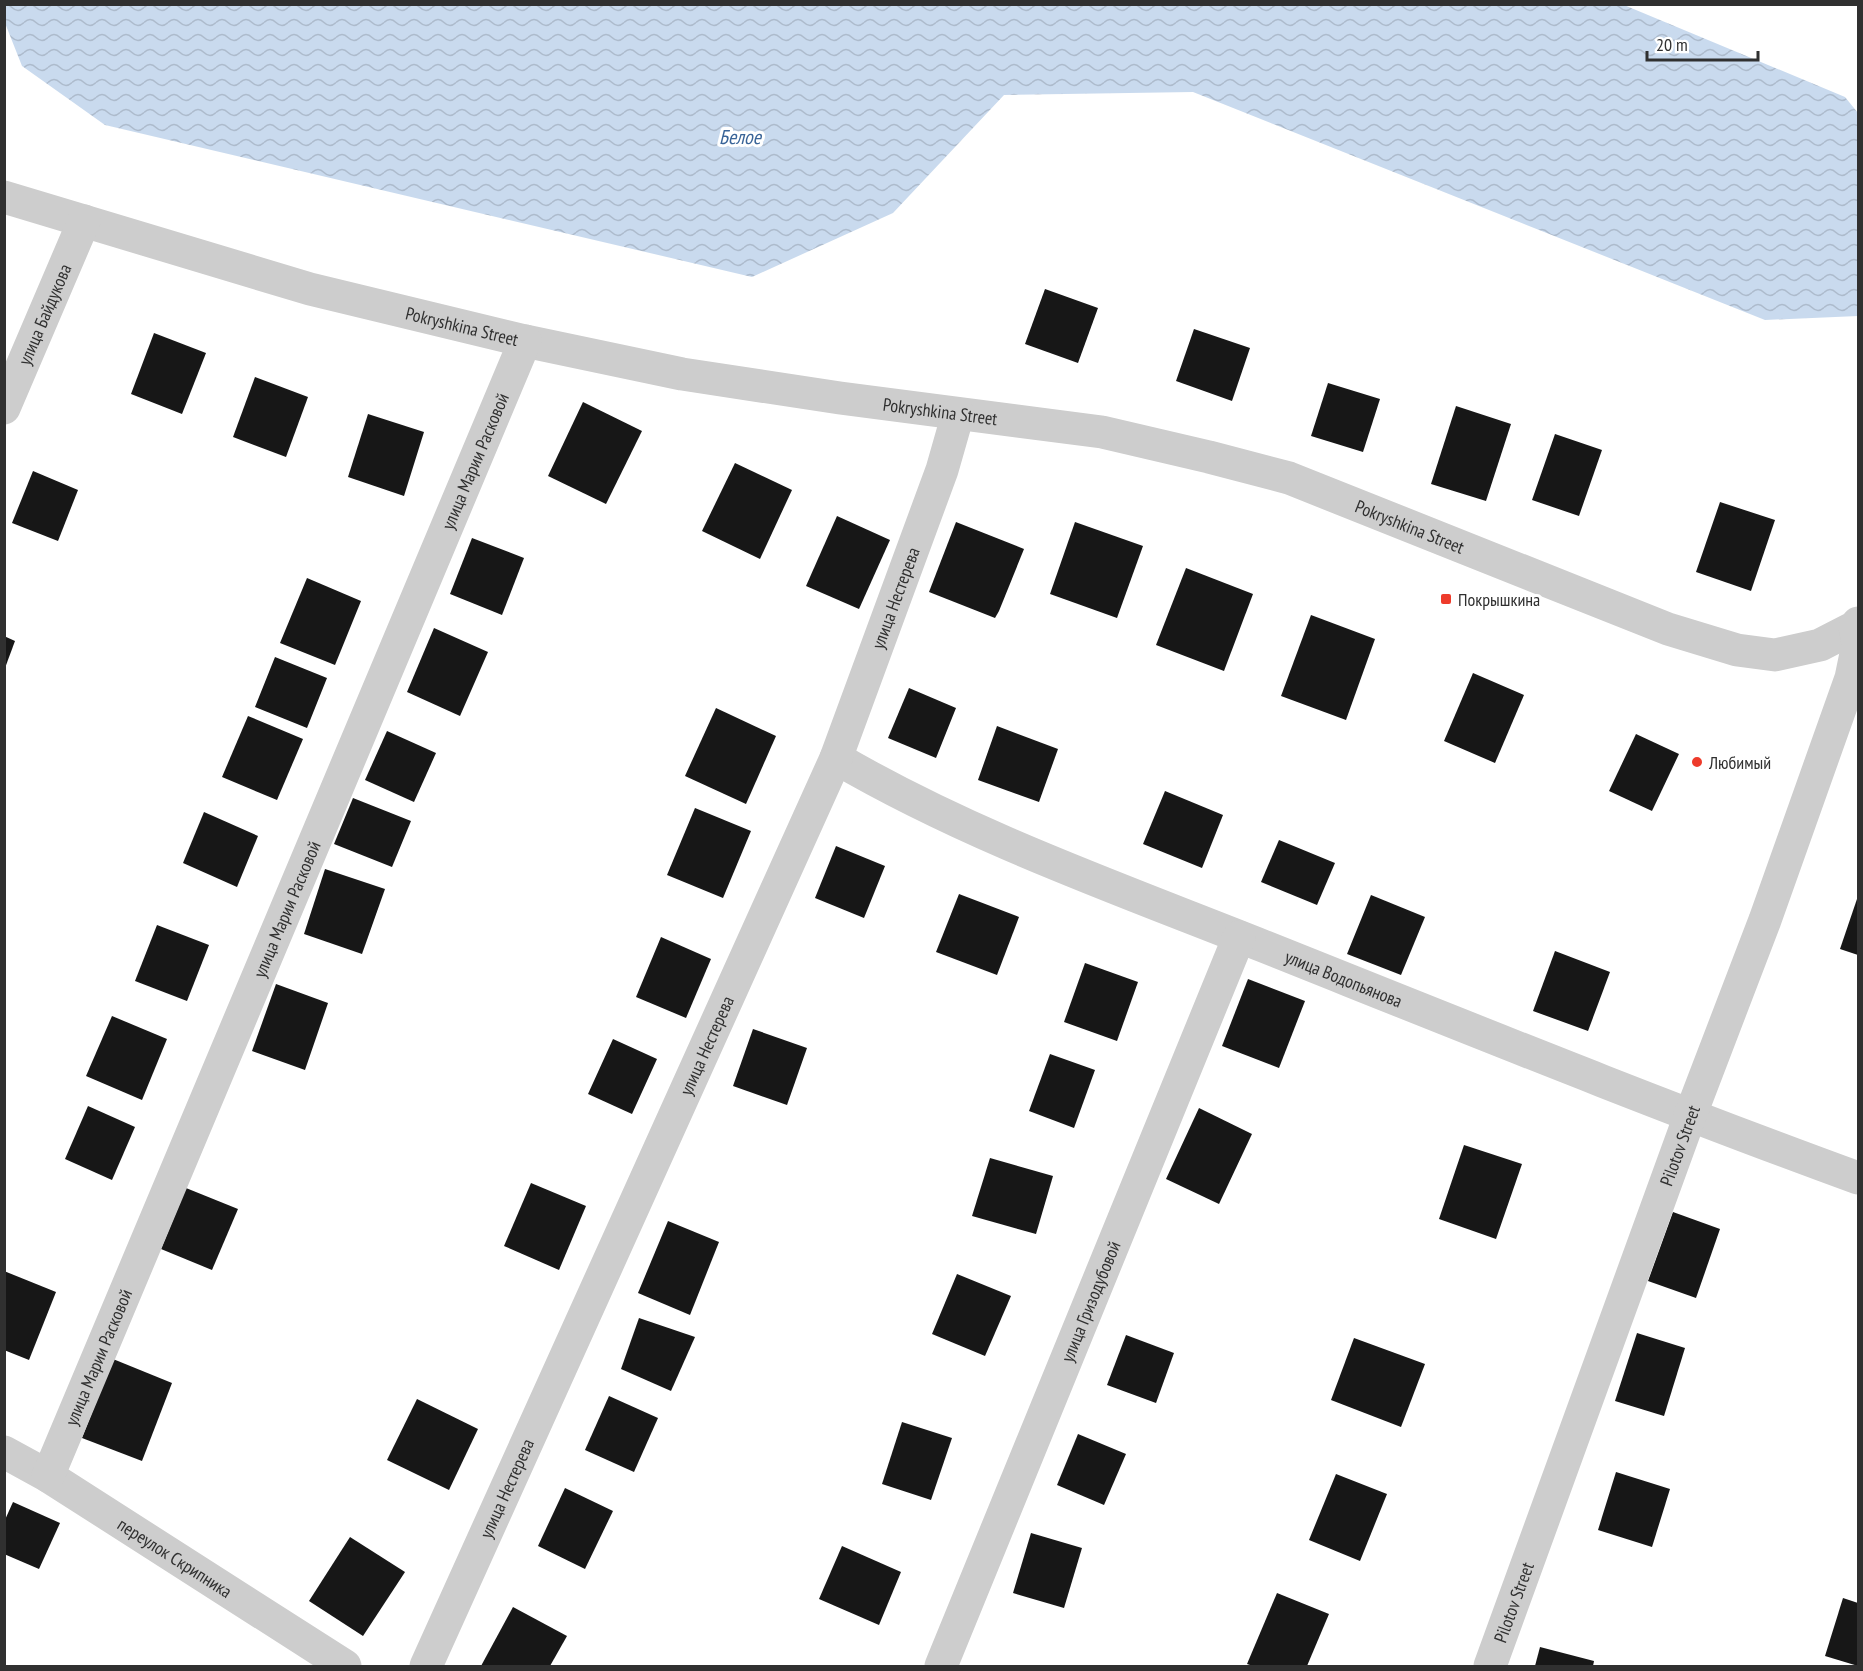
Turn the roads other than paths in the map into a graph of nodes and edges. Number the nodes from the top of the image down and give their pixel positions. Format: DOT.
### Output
graph roads {
  1 [pos="4,197"];
  2 [pos="84,222"];
  3 [pos="525,341"];
  4 [pos="4,408"];
  5 [pos="958,414"];
  6 [pos="1857,625"];
  7 [pos="836,758"];
  8 [pos="1239,937"];
  9 [pos="1690,1116"];
  10 [pos="1858,1178"];
  11 [pos="4,1452"];
  12 [pos="48,1476"];
  13 [pos="345,1666"];
  14 [pos="426,1666"];
  15 [pos="941,1666"];
  16 [pos="1490,1666"];
  1 -- 2 [label="street, Pokryshkina Street"];
  2 -- 3 [label="street, Pokryshkina Street"];
  2 -- 4 [label="street, улица Байдукова"];
  3 -- 5 [label="street, Pokryshkina Street"];
  3 -- 12 [label="street, улица Марии Расковой"];
  5 -- 6 [label="street, Pokryshkina Street"];
  5 -- 7 [label="street, улица Нестерева"];
  6 -- 9 [label="street, Pilotov Street"];
  7 -- 8 [label="street, улица Водопьянова"];
  7 -- 14 [label="street, улица Нестерева"];
  8 -- 9 [label="street, улица Водопьянова"];
  8 -- 15 [label="street, улица Гризодубовой"];
  9 -- 10 [label="street, улица Водопьянова"];
  9 -- 16 [label="street, Pilotov Street"];
  11 -- 12 [label="street, переулок Скрипника"];
  12 -- 13 [label="street, переулок Скрипника"];
}
